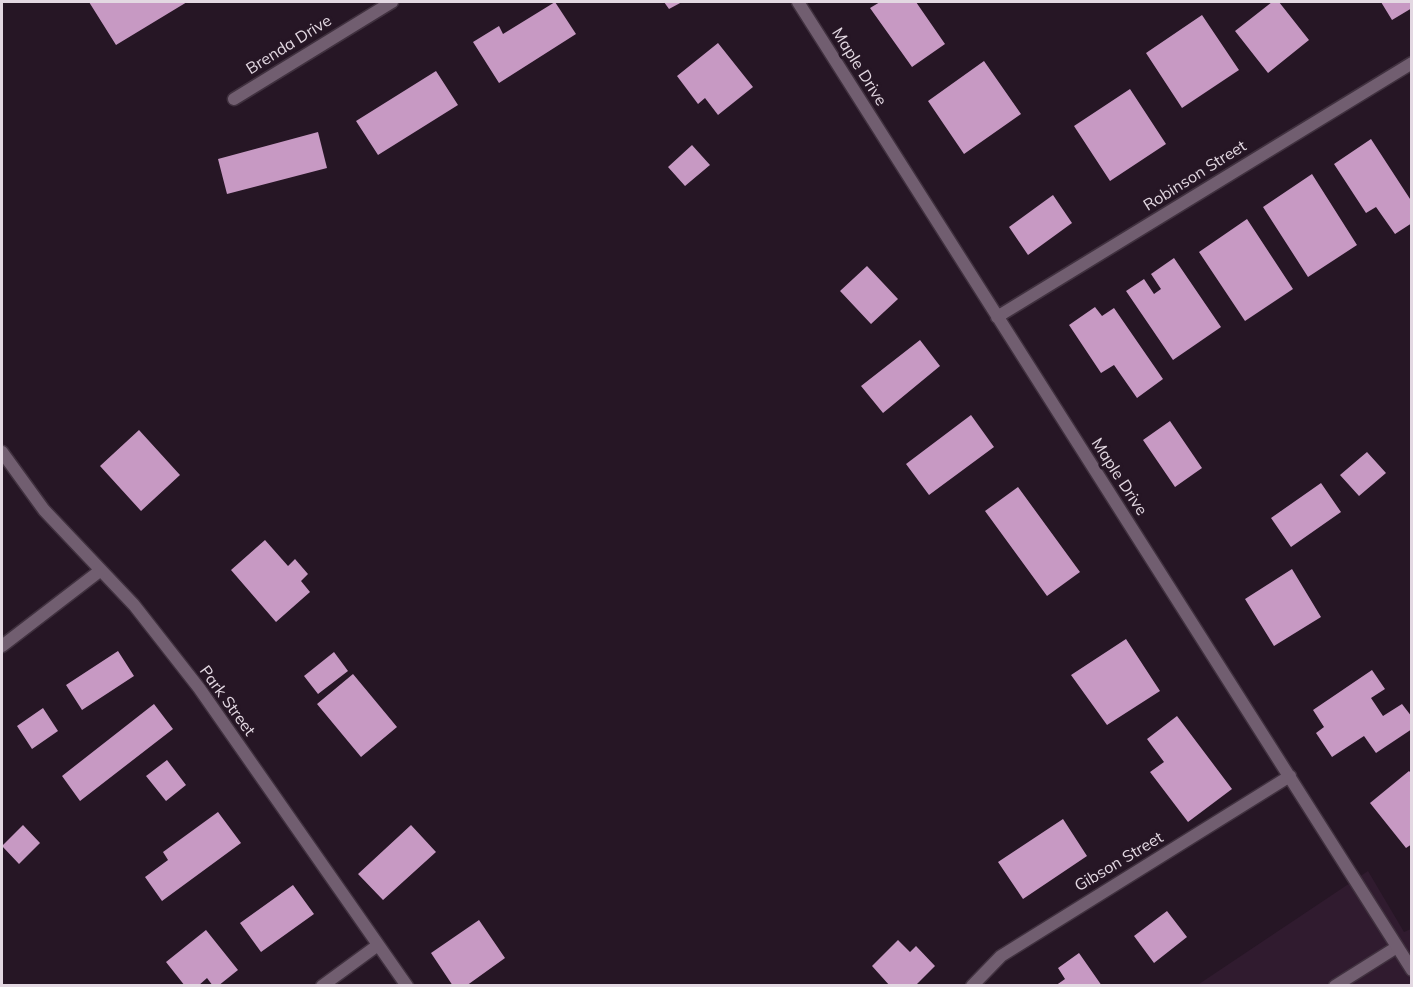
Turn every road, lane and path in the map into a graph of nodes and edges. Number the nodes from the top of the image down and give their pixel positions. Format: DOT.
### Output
graph roads {
  1 [pos="392,2"];
  2 [pos="798,2"];
  3 [pos="1412,63"];
  4 [pos="234,99"];
  5 [pos="996,317"];
  6 [pos="2,452"];
  7 [pos="101,570"];
  8 [pos="2,646"];
  9 [pos="1290,776"];
  10 [pos="378,945"];
  11 [pos="1397,947"];
  12 [pos="1412,970"];
  13 [pos="322,986"];
  14 [pos="406,986"];
  15 [pos="972,986"];
  16 [pos="1335,986"];
  1 -- 4 [label="street, Brenda Drive"];
  2 -- 5 [label="street, Maple Drive"];
  3 -- 5 [label="street, Robinson Street"];
  5 -- 9 [label="street, Maple Drive"];
  6 -- 7 [label="street, Park Street"];
  7 -- 8 [label="street"];
  7 -- 10 [label="street, Park Street"];
  9 -- 11 [label="street, Maple Drive"];
  9 -- 15 [label="street, Gibson Street"];
  10 -- 13 [label="street"];
  10 -- 14 [label="street, Park Street"];
  11 -- 12 [label="street, Maple Drive"];
  11 -- 16 [label="street"];
}
